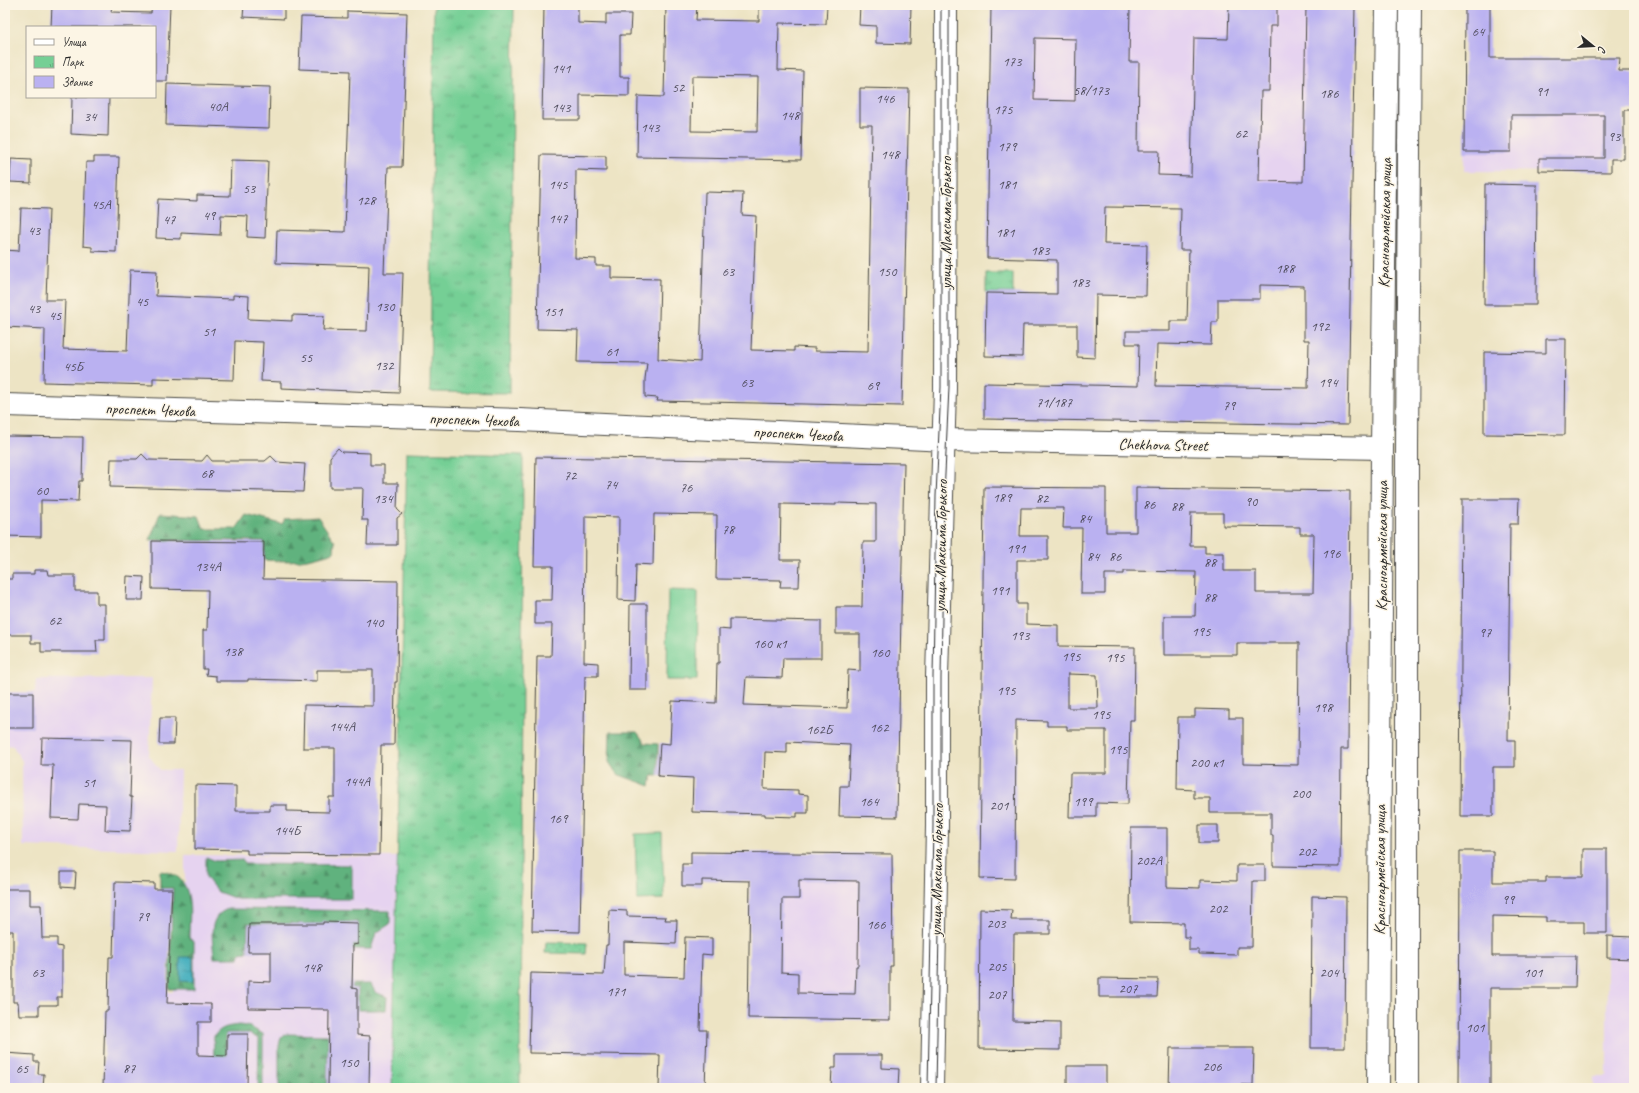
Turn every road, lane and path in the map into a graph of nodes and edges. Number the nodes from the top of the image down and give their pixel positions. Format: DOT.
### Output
graph roads {
  1 [pos="946,5"];
  2 [pos="1387,5"];
  3 [pos="1410,5"];
  4 [pos="5,404"];
  5 [pos="943,440"];
  6 [pos="1382,448"];
  7 [pos="932,1088"];
  8 [pos="1378,1088"];
  9 [pos="1407,1088"];
  1 -- 5 [label="main road, улица Максима Горького"];
  2 -- 6 [label="main road, Красноармейская улица"];
  3 -- 9 [label="main road, Красноармейская улица"];
  4 -- 5 [label="main road, проспект Чехова"];
  5 -- 6 [label="main road, Chekhova Street"];
  5 -- 7 [label="main road, улица Максима Горького"];
  6 -- 8 [label="main road, Красноармейская улица"];
}
